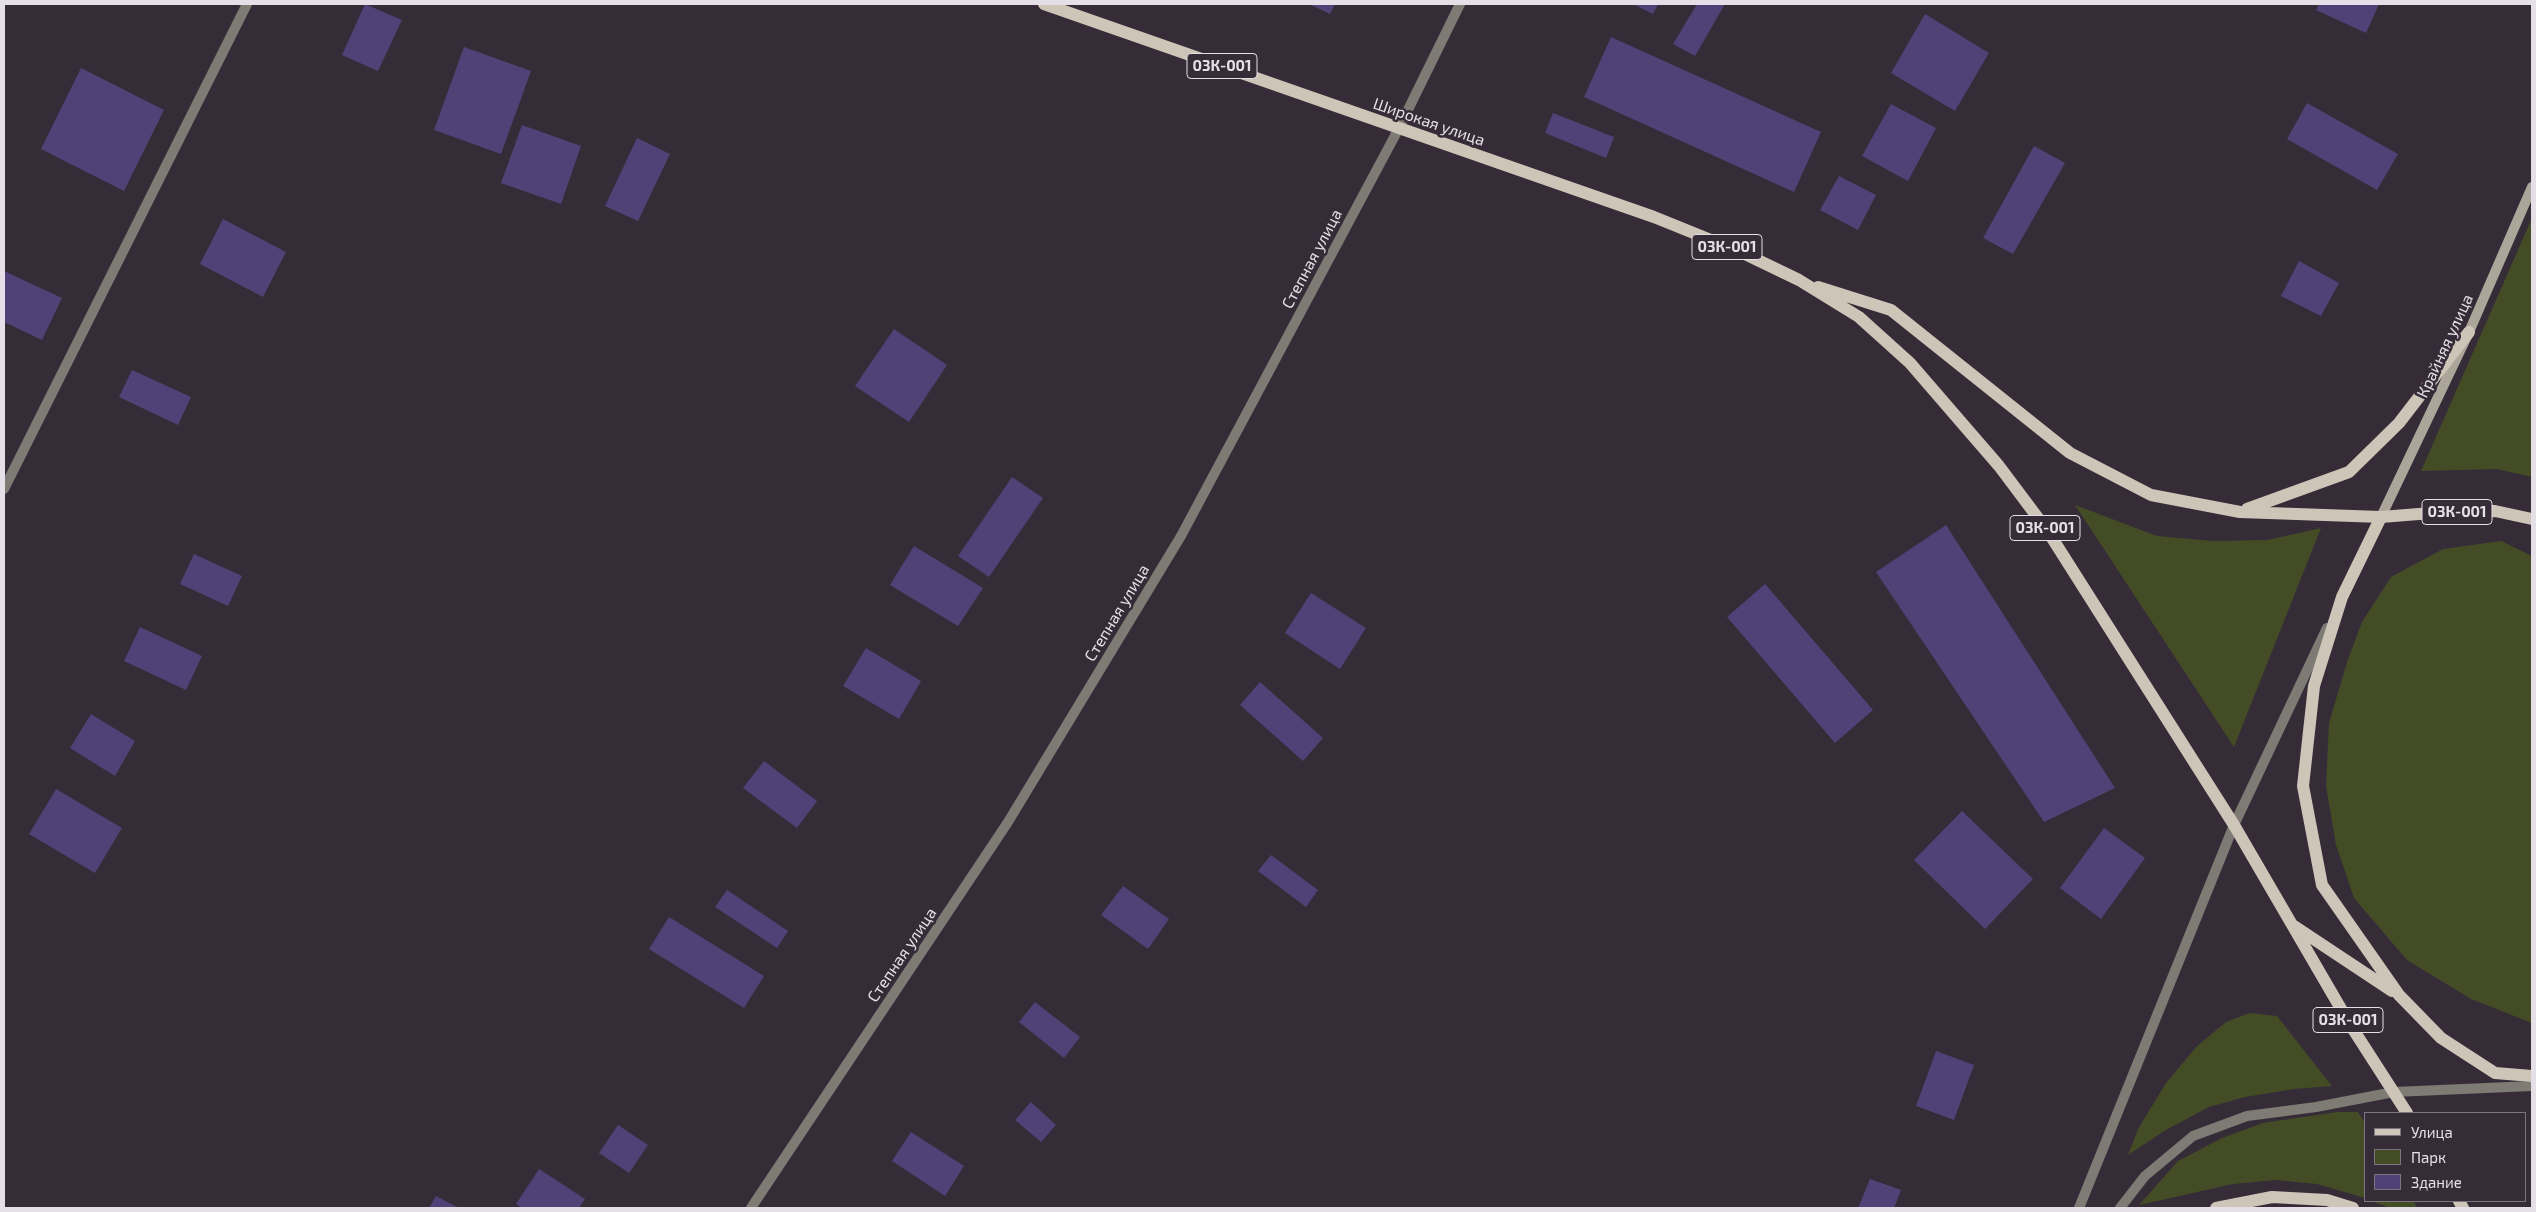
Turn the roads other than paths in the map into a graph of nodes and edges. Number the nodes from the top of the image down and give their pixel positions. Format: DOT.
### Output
graph roads {
  1 [pos="247,4"];
  2 [pos="1044,4"];
  3 [pos="1460,4"];
  4 [pos="1399,128"];
  5 [pos="2532,187"];
  6 [pos="1799,280"];
  7 [pos="2470,332"];
  8 [pos="4,489"];
  9 [pos="2240,512"];
  10 [pos="2381,517"];
  11 [pos="2532,519"];
  12 [pos="2342,597"];
  13 [pos="2234,824"];
  14 [pos="2292,924"];
  15 [pos="2399,995"];
  16 [pos="2532,1076"];
  17 [pos="2532,1086"];
  18 [pos="2394,1092"];
  19 [pos="2405,1112"];
  20 [pos="751,1208"];
  21 [pos="2079,1208"];
  22 [pos="2120,1208"];
  23 [pos="2216,1208"];
  24 [pos="2353,1208"];
  1 -- 8 [label="street"];
  2 -- 4 [label="main road, Широкая улица / 03К-001"];
  3 -- 4 [label="street, Степная улица"];
  4 -- 6 [label="main road, Широкая улица / 03К-001"];
  4 -- 20 [label="street, Степная улица"];
  5 -- 7 [label="main road, Крайняя улица"];
  6 -- 9 [label="main road, 03К-001"];
  6 -- 13 [label="main road, 03К-001"];
  7 -- 9 [label="main road"];
  7 -- 10 [label="main road, Крайняя улица"];
  9 -- 10 [label="main road, 03К-001"];
  10 -- 11 [label="main road, 03К-001"];
  10 -- 12 [label="main road"];
  12 -- 13 [label="street"];
  12 -- 15 [label="main road"];
  13 -- 14 [label="main road, 03К-001"];
  13 -- 21 [label="street"];
  14 -- 15 [label="main road"];
  14 -- 18 [label="main road, 03К-001"];
  15 -- 16 [label="main road"];
  17 -- 18 [label="street"];
  18 -- 19 [label="main road, 03К-001"];
  18 -- 22 [label="street"];
  23 -- 24 [label="main road"];
}
